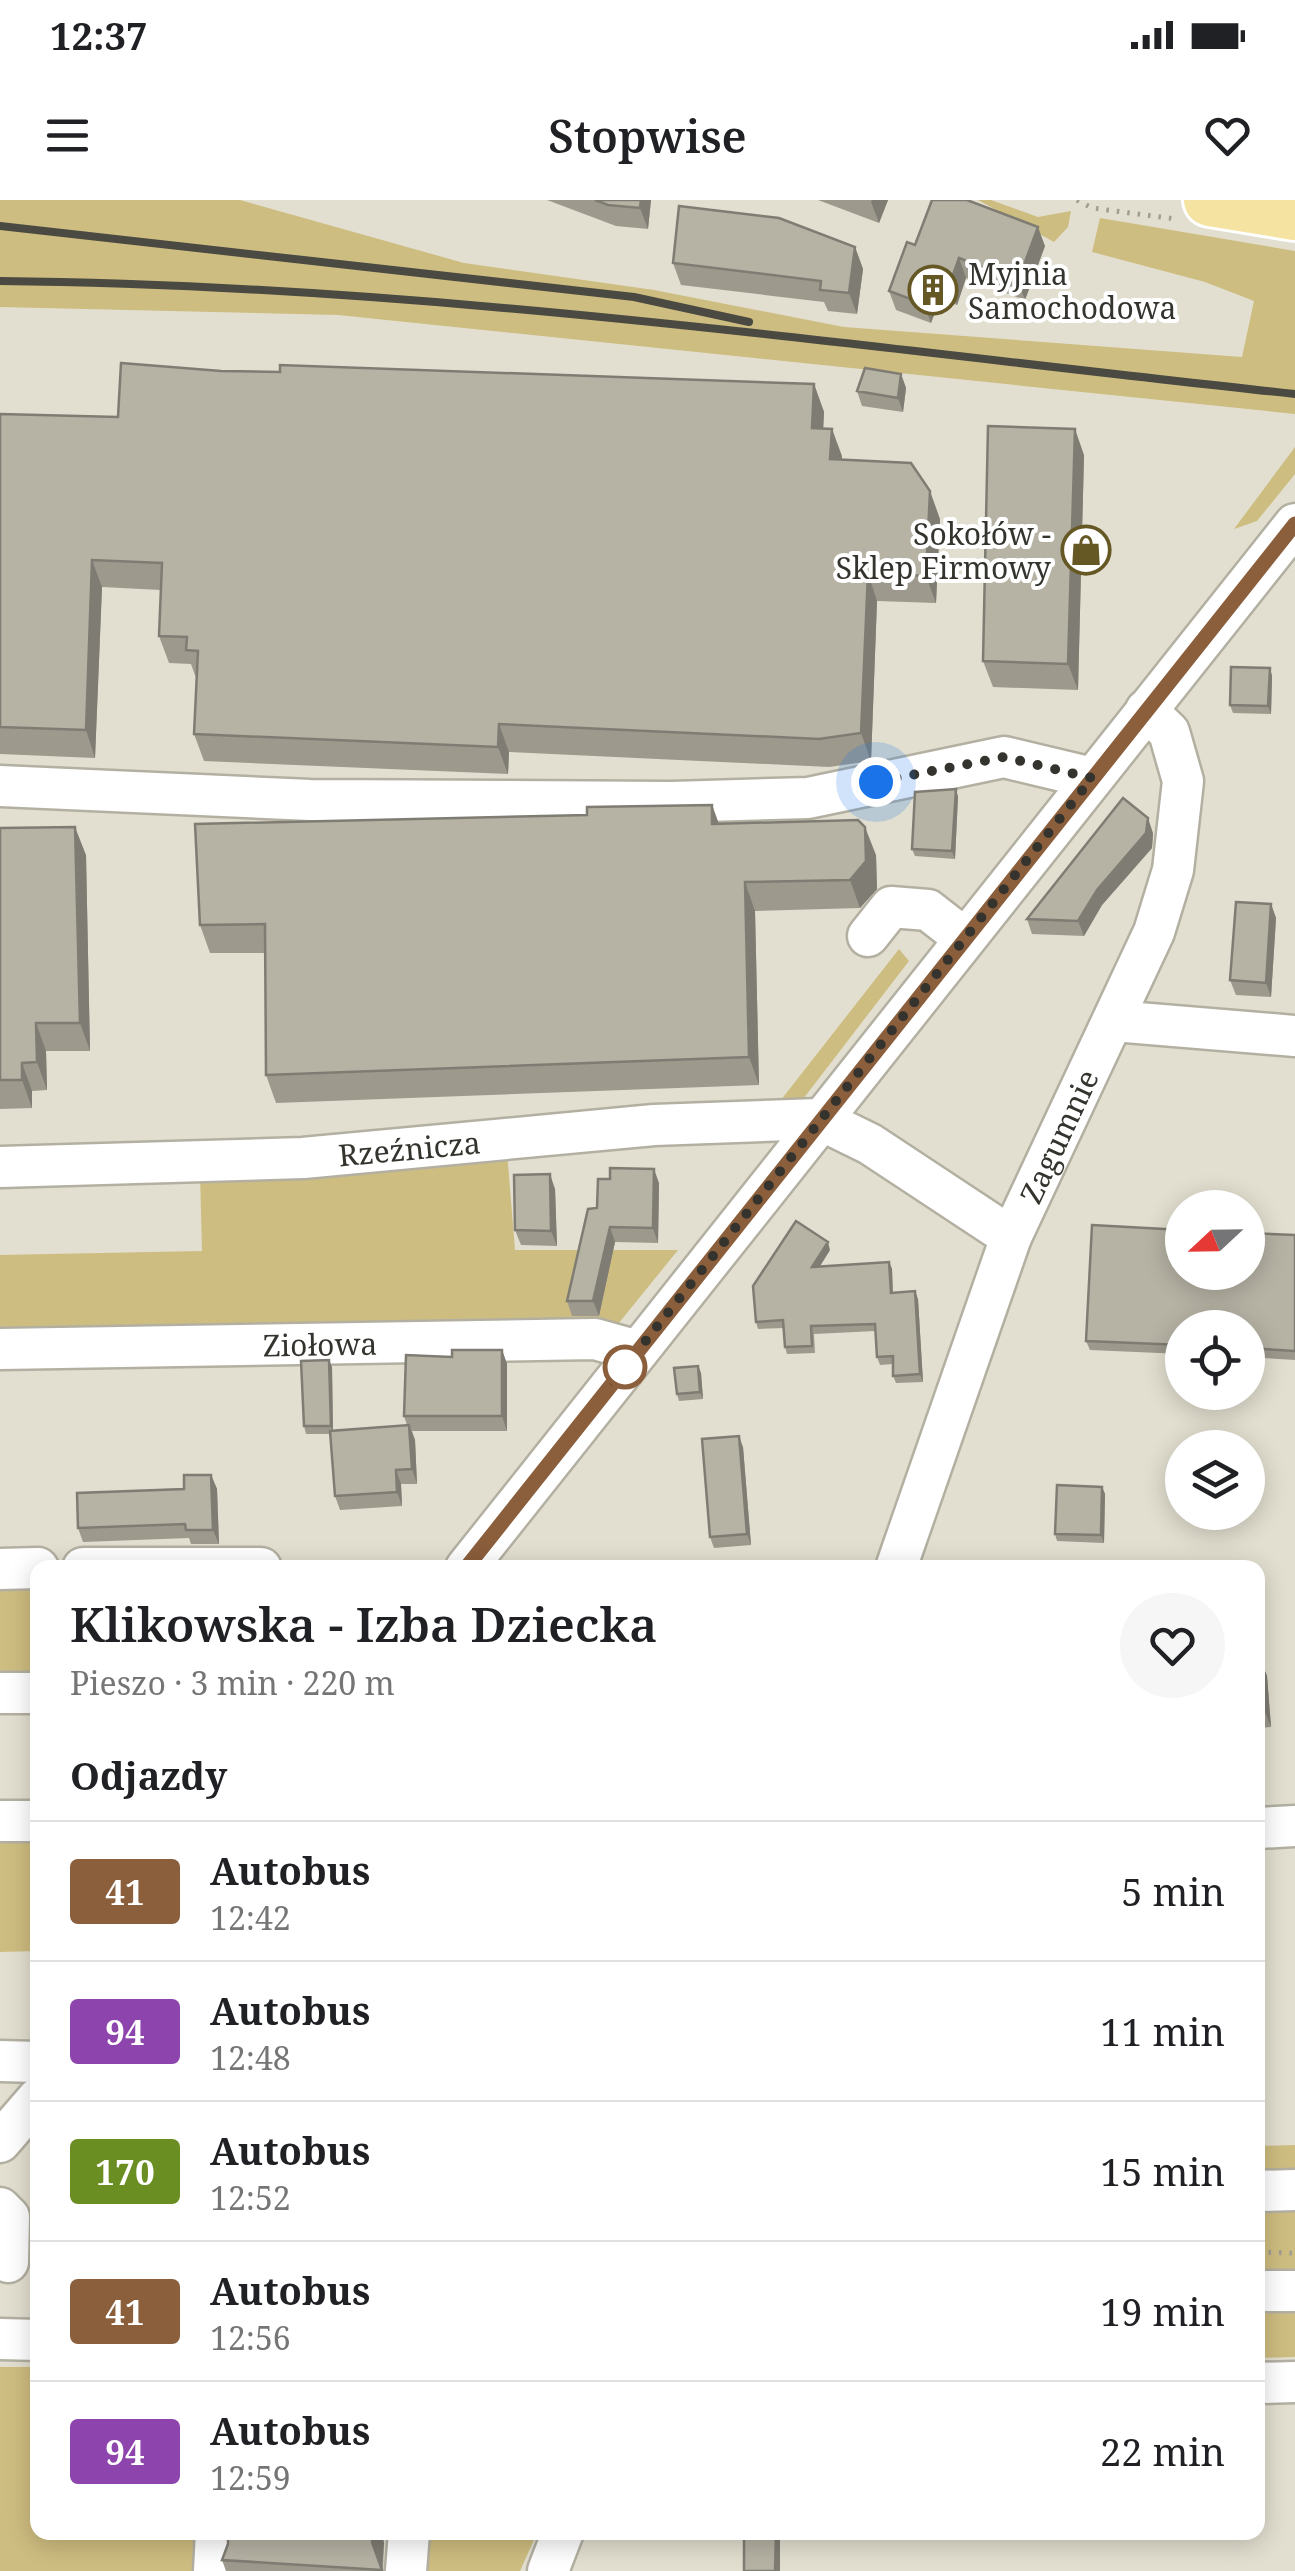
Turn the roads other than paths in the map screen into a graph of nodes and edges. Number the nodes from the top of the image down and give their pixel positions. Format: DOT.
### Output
graph roads {
  1 [pos="1210,200"];
  2 [pos="1295,214"];
  3 [pos="1295,524"];
  4 [pos="1146,710"];
  5 [pos="1092,778"];
  6 [pos="0,786"];
  7 [pos="868,936"];
  8 [pos="964,938"];
  9 [pos="1114,1021"];
  10 [pos="1295,1036"];
  11 [pos="819,1120"];
  12 [pos="0,1167"];
  13 [pos="1011,1237"];
  14 [pos="0,1349"];
  15 [pos="638,1352"];
  16 [pos="472,1560"];
  17 [pos="899,1560"];
  18 [pos="30,1568"];
  19 [pos="0,1569"];
  20 [pos="0,1693"];
  21 [pos="30,1693"];
  22 [pos="0,1821"];
  23 [pos="30,1821"];
  24 [pos="1295,1826"];
  25 [pos="1265,1828"];
  26 [pos="0,2061"];
  27 [pos="30,2062"];
  28 [pos="30,2107"];
  29 [pos="0,2142"];
  30 [pos="1295,2190"];
  31 [pos="1265,2191"];
  32 [pos="0,2208"];
  33 [pos="8,2262"];
  34 [pos="1265,2291"];
  35 [pos="1295,2291"];
  36 [pos="0,2339"];
  37 [pos="30,2340"];
  38 [pos="1295,2382"];
  39 [pos="1265,2383"];
  40 [pos="216,2540"];
  41 [pos="408,2540"];
  42 [pos="561,2540"];
  43 [pos="214,2571"];
  44 [pos="406,2571"];
  45 [pos="548,2571"];
  1 -- 2 [label="main road"];
  3 -- 4 [label="street"];
  4 -- 5 [label="street"];
  4 -- 9 [label="street, Zagumnie"];
  5 -- 6 [label="street"];
  5 -- 8 [label="street"];
  7 -- 8 [label="street"];
  8 -- 11 [label="street"];
  9 -- 10 [label="street"];
  9 -- 13 [label="street, Zagumnie"];
  11 -- 12 [label="street, Rzeźnicza"];
  11 -- 13 [label="street"];
  11 -- 15 [label="street"];
  13 -- 17 [label="street, Zagumnie"];
  14 -- 15 [label="street, Ziołowa"];
  15 -- 16 [label="street"];
  18 -- 19 [label="street"];
  20 -- 21 [label="street"];
  22 -- 23 [label="street"];
  24 -- 25 [label="street"];
  26 -- 27 [label="street"];
  28 -- 29 [label="street"];
  30 -- 31 [label="street"];
  32 -- 33 [label="street"];
  34 -- 35 [label="street"];
  36 -- 37 [label="street"];
  38 -- 39 [label="street"];
  40 -- 43 [label="street"];
  41 -- 44 [label="street"];
  42 -- 45 [label="street"];
}
